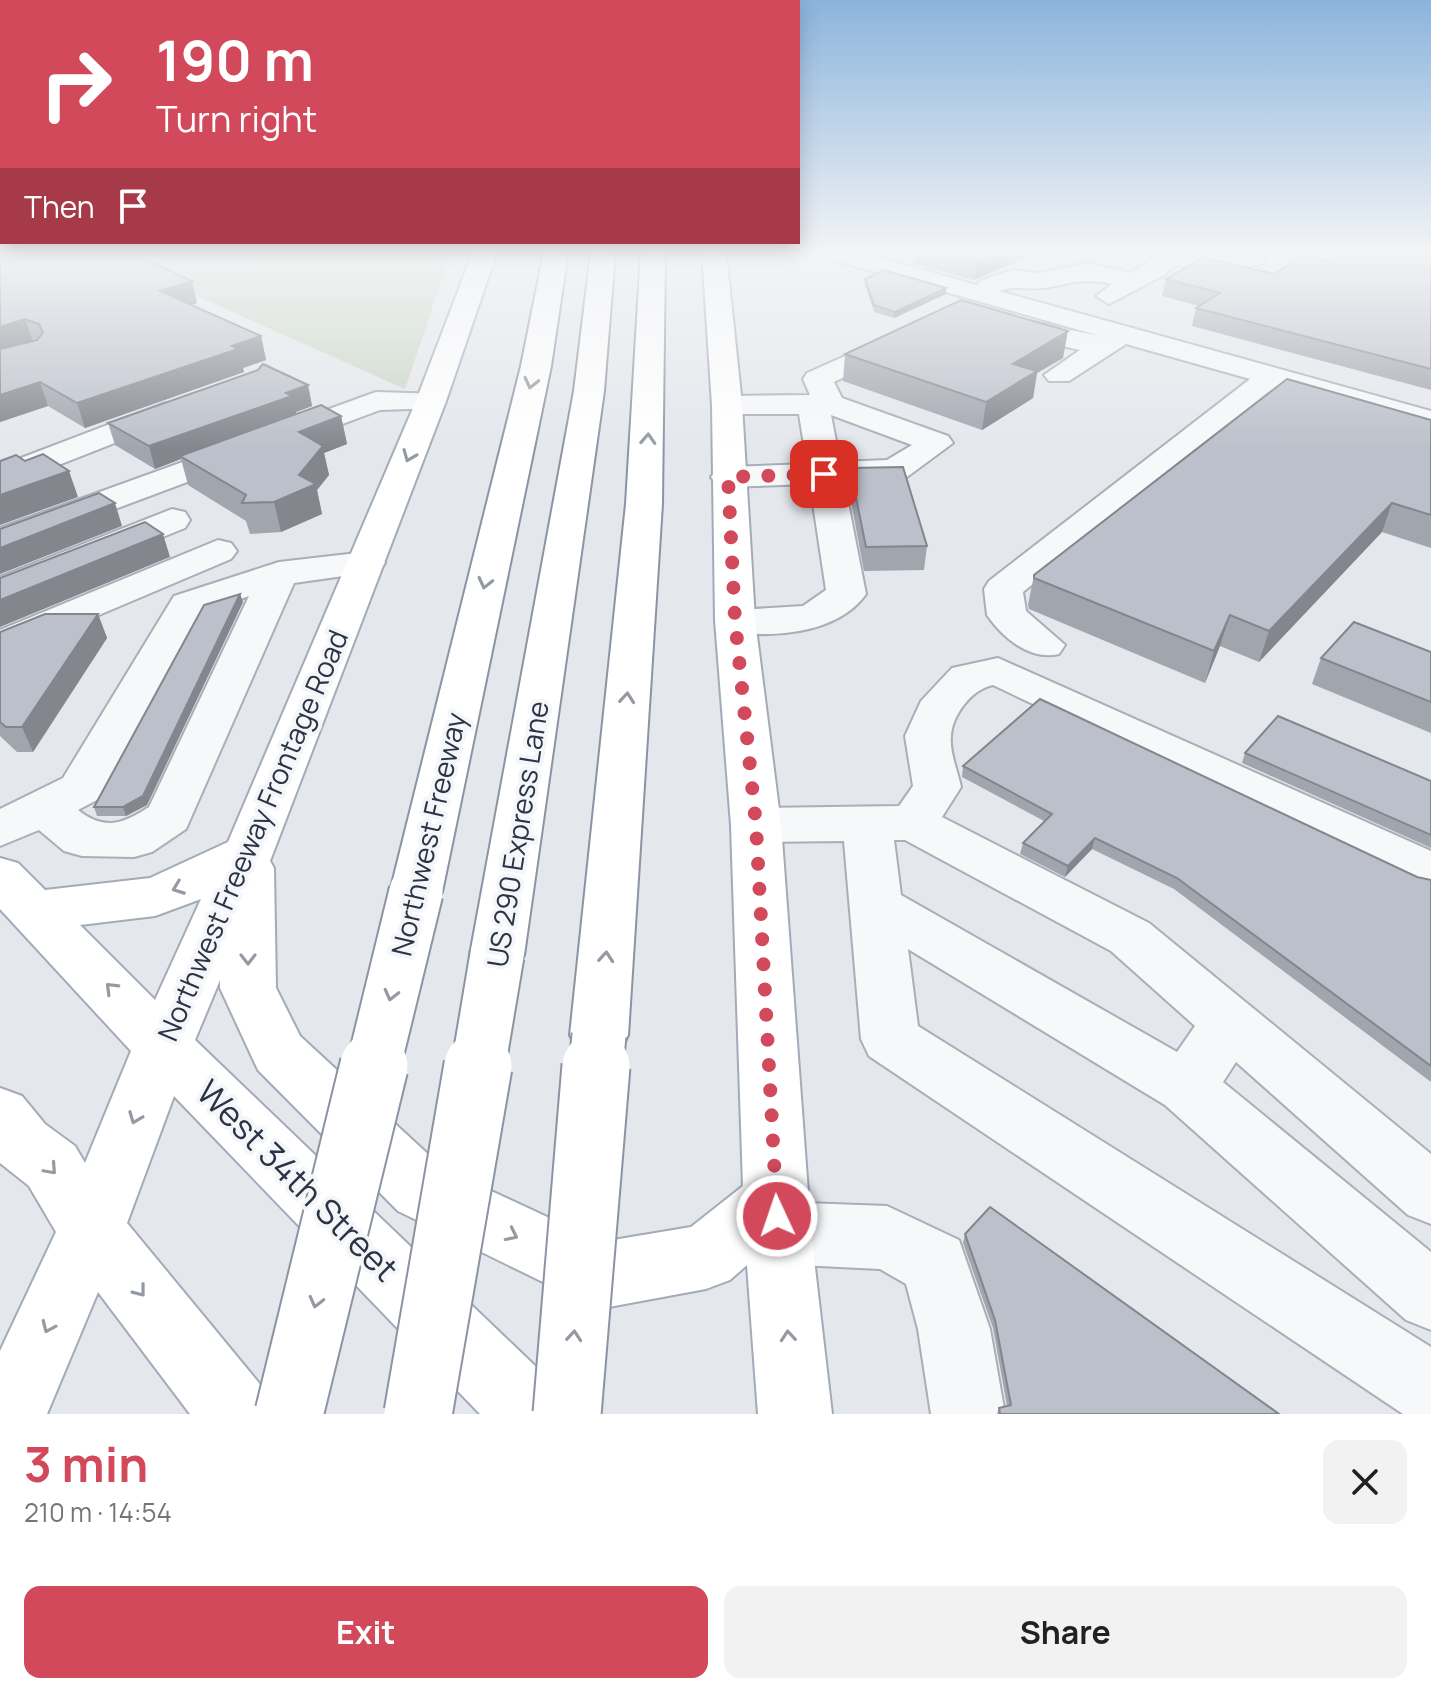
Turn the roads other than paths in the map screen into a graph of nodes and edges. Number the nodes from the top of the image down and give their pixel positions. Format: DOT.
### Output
graph roads {
  1 [pos="461,318"];
  2 [pos="544,318"];
  3 [pos="596,318"];
  4 [pos="652,318"];
  5 [pos="720,318"];
  6 [pos="1004,318"];
  7 [pos="1068,318"];
  8 [pos="928,326"];
  9 [pos="1114,340"];
  10 [pos="1059,375"];
  11 [pos="1272,376"];
  12 [pos="195,401"];
  13 [pos="431,401"];
  14 [pos="821,404"];
  15 [pos="727,405"];
  16 [pos="1431,421"];
  17 [pos="824,474"];
  18 [pos="728,477"];
  19 [pos="0,478"];
  20 [pos="130,493"];
  21 [pos="172,520"];
  22 [pos="0,541"];
  23 [pos="366,563"];
  24 [pos="279,573"];
  25 [pos="0,591"];
  26 [pos="735,620"];
  27 [pos="0,645"];
  28 [pos="1044,645"];
  29 [pos="182,695"];
  30 [pos="43,808"];
  31 [pos="890,823"];
  32 [pos="756,825"];
  33 [pos="0,829"];
  34 [pos="248,853"];
  35 [pos="1431,872"];
  36 [pos="16,893"];
  37 [pos="876,905"];
  38 [pos="1231,1022"];
  39 [pos="163,1046"];
  40 [pos="1186,1087"];
  41 [pos="0,1115"];
  42 [pos="1431,1194"];
  43 [pos="777,1216"];
  44 [pos="91,1230"];
  45 [pos="1431,1296"];
  46 [pos="1431,1389"];
  47 [pos="9,1414"];
  48 [pos="237,1414"];
  49 [pos="289,1414"];
  50 [pos="418,1414"];
  51 [pos="532,1414"];
  52 [pos="567,1414"];
  53 [pos="795,1414"];
  54 [pos="968,1414"];
  1 -- 13 [label="main road, Northwest Freeway Frontage Road"];
  2 -- 49 [label="main road, Northwest Freeway, one-way, bridge"];
  3 -- 50 [label="main road, US 290 Express Lane, bridge"];
  52 -- 4 [label="main road, one-way, bridge"];
  5 -- 15 [label="main road"];
  6 -- 9 [label="street"];
  7 -- 9 [label="street"];
  8 -- 14 [label="street"];
  9 -- 10 [label="street"];
  9 -- 11 [label="street"];
  11 -- 16 [label="street"];
  11 -- 28 [label="street"];
  12 -- 19 [label="street"];
  13 -- 20 [label="street"];
  13 -- 23 [label="main road, Northwest Freeway Frontage Road, one-way"];
  14 -- 15 [label="street"];
  14 -- 17 [label="street"];
  14 -- 17 [label="street"];
  15 -- 18 [label="main road"];
  17 -- 18 [label="street"];
  17 -- 26 [label="street"];
  18 -- 26 [label="main road"];
  20 -- 21 [label="street"];
  20 -- 22 [label="street"];
  21 -- 25 [label="street"];
  21 -- 27 [label="street"];
  23 -- 24 [label="street"];
  23 -- 34 [label="main road, Northwest Freeway Frontage Road"];
  24 -- 29 [label="street"];
  24 -- 29 [label="street"];
  26 -- 32 [label="main road"];
  29 -- 30 [label="street"];
  29 -- 30 [label="street"];
  30 -- 33 [label="street"];
  31 -- 32 [label="street"];
  31 -- 35 [label="street"];
  31 -- 37 [label="street"];
  31 -- 38 [label="street"];
  32 -- 43 [label="main road"];
  34 -- 36 [label="main road, one-way"];
  34 -- 39 [label="main road, Northwest Freeway Frontage Road"];
  34 -- 43 [label="main road, one-way"];
  39 -- 36 [label="main road, West 34th Street, one-way"];
  37 -- 40 [label="street"];
  37 -- 46 [label="street"];
  38 -- 40 [label="street"];
  38 -- 42 [label="street"];
  39 -- 44 [label="main road, Northwest Freeway Frontage Road, one-way"];
  39 -- 51 [label="main road, West 34th Street"];
  40 -- 45 [label="street"];
  41 -- 44 [label="main road, one-way"];
  53 -- 43 [label="main road, one-way"];
  43 -- 54 [label="street"];
  44 -- 47 [label="main road, Northwest Freeway Frontage Road, one-way"];
  44 -- 48 [label="main road, one-way"];
}
